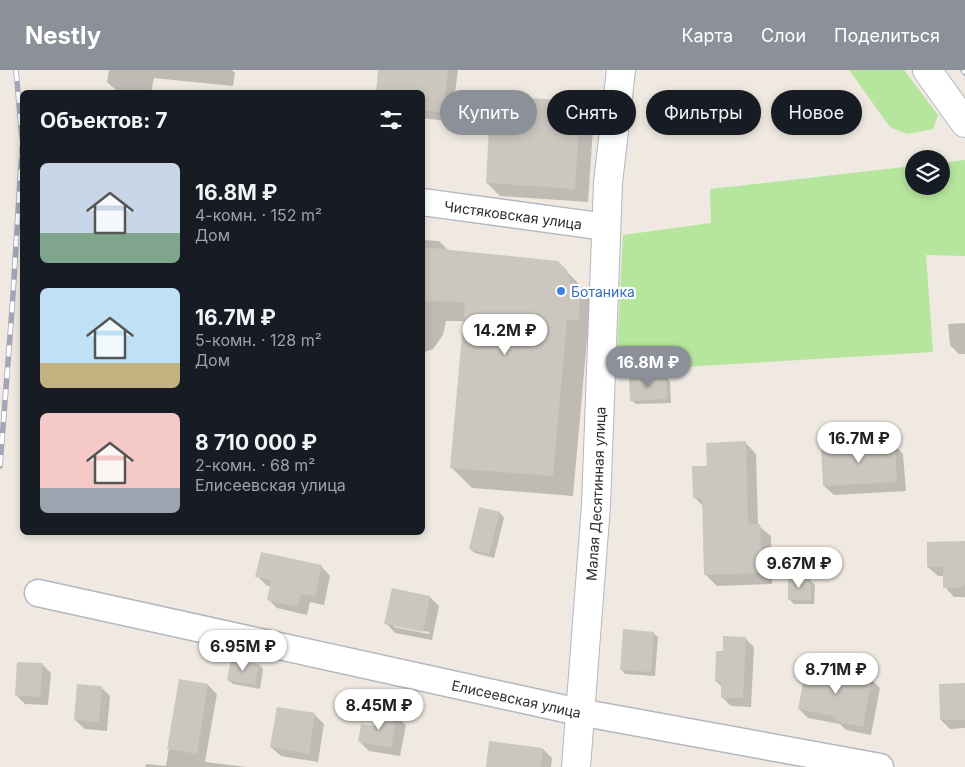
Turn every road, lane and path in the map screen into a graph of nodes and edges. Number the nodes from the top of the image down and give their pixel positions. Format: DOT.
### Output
graph roads {
  1 [pos="621,70"];
  2 [pos="927,70"];
  3 [pos="965,123"];
  4 [pos="425,202"];
  5 [pos="606,228"];
  6 [pos="38,593"];
  7 [pos="579,712"];
  8 [pos="576,767"];
  9 [pos="880,767"];
  1 -- 5 [label="street, Малая Десятинная улица"];
  2 -- 3 [label="street"];
  4 -- 5 [label="street, Чистяковская улица"];
  5 -- 7 [label="street, Малая Десятинная улица"];
  6 -- 7 [label="street, Елисеевская улица"];
  7 -- 8 [label="street, Малая Десятинная улица"];
  7 -- 9 [label="street, Елисеевская улица"];
}
